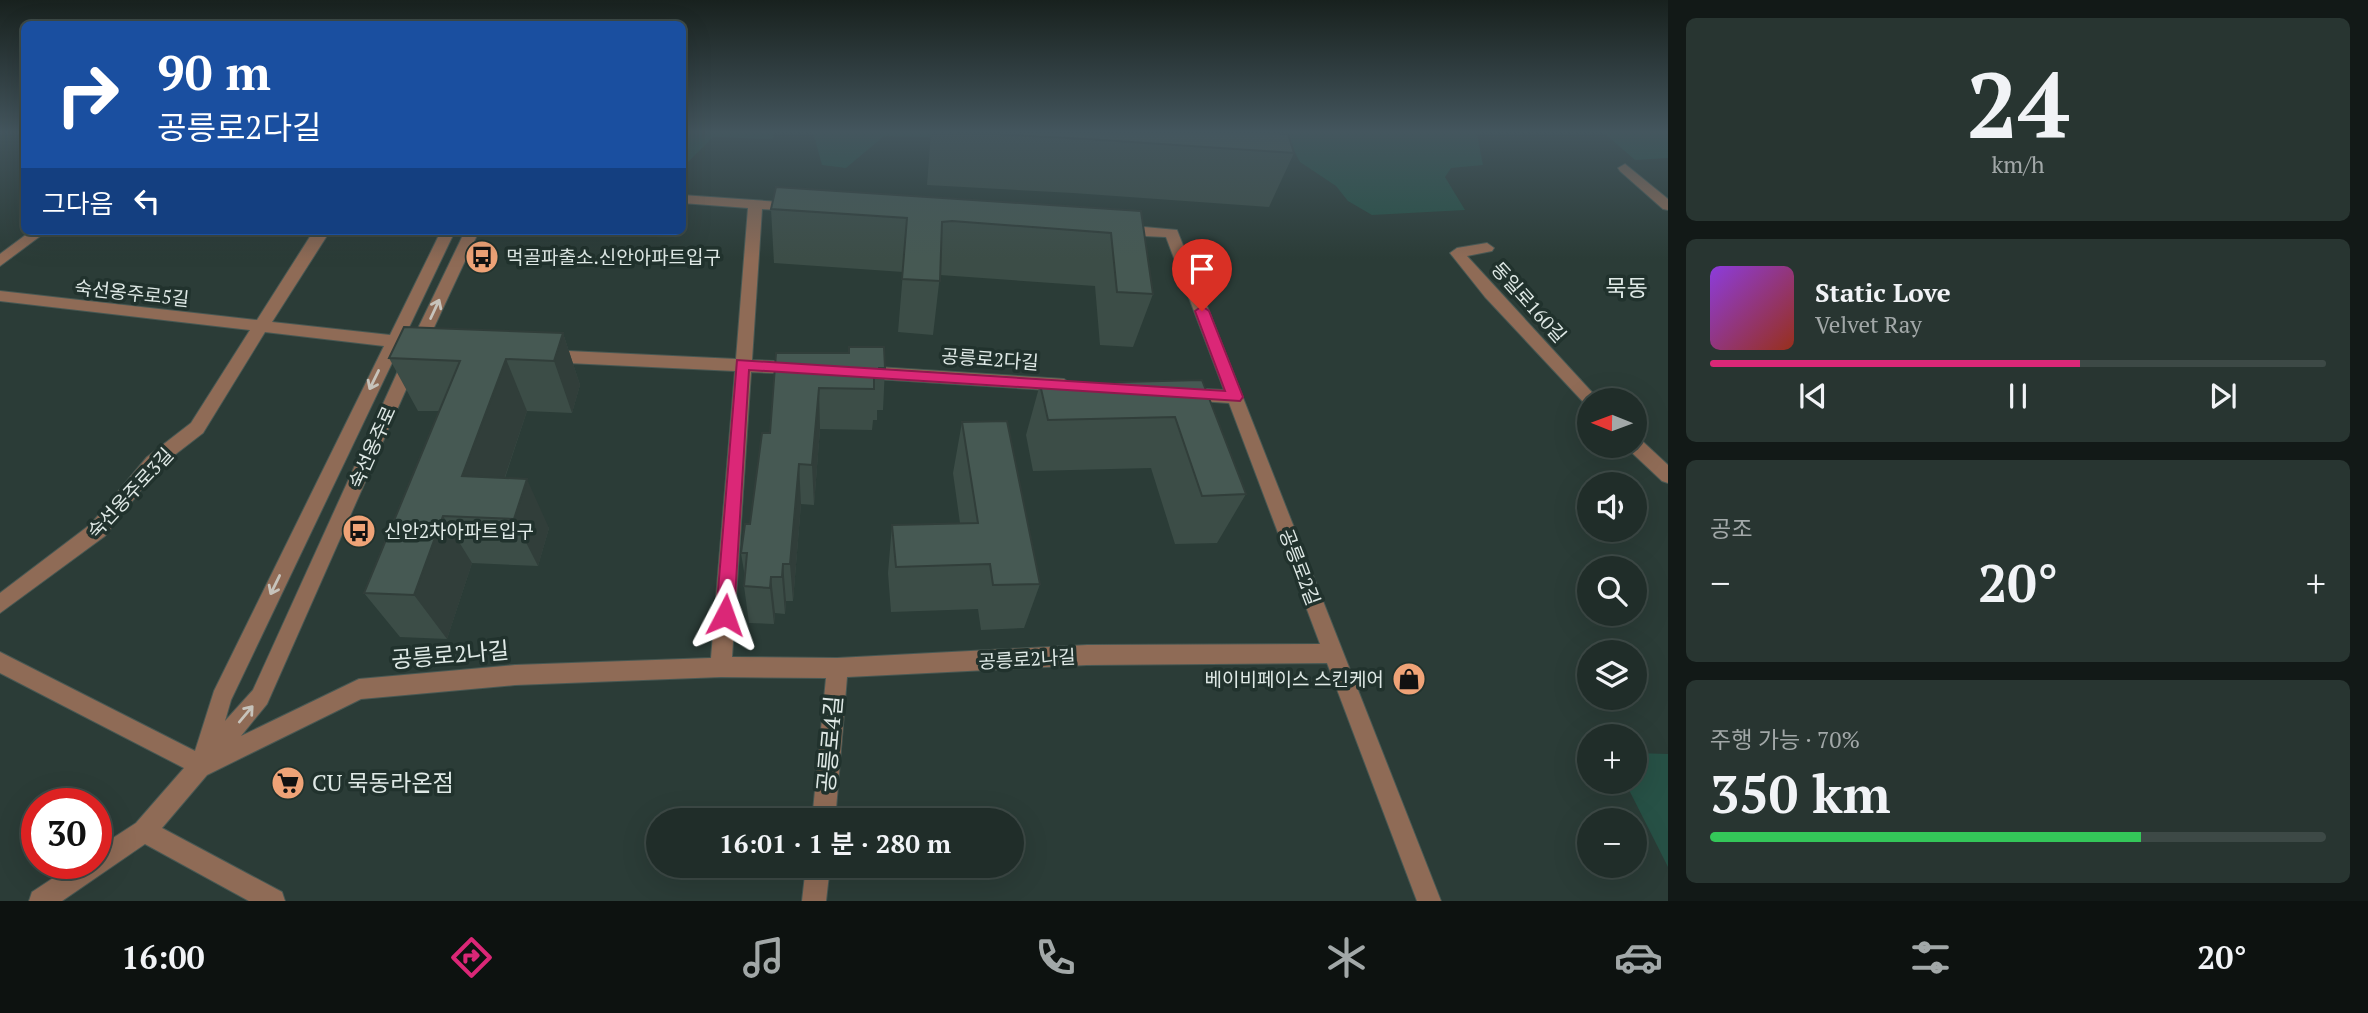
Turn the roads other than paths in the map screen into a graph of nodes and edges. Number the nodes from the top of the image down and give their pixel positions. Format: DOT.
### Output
graph roads {
  1 [pos="1632,174"];
  2 [pos="686,199"];
  3 [pos="755,204"];
  4 [pos="1668,206"];
  5 [pos="811,208"];
  6 [pos="1102,228"];
  7 [pos="35,235"];
  8 [pos="320,235"];
  9 [pos="446,235"];
  10 [pos="470,235"];
  11 [pos="1487,248"];
  12 [pos="0,261"];
  13 [pos="0,296"];
  14 [pos="259,327"];
  15 [pos="393,341"];
  16 [pos="524,355"];
  17 [pos="742,364"];
  18 [pos="810,368"];
  19 [pos="838,370"];
  20 [pos="1084,387"];
  21 [pos="1580,388"];
  22 [pos="1166,392"];
  23 [pos="1235,397"];
  24 [pos="1647,456"];
  25 [pos="1668,476"];
  26 [pos="0,604"];
  27 [pos="1333,653"];
  28 [pos="0,662"];
  29 [pos="721,667"];
  30 [pos="837,668"];
  31 [pos="202,766"];
  32 [pos="824,808"];
  33 [pos="144,831"];
  34 [pos="817,878"];
  35 [pos="41,901"];
  36 [pos="273,901"];
  37 [pos="814,901"];
  38 [pos="1429,901"];
  1 -- 4 [label="street"];
  2 -- 3 [label="street"];
  3 -- 5 [label="street"];
  3 -- 17 [label="street"];
  6 -- 23 [label="street, 공릉로2길"];
  7 -- 12 [label="street"];
  8 -- 14 [label="street"];
  9 -- 15 [label="street, 숙선옹주로"];
  31 -- 10 [label="street, 숙선옹주로, one-way"];
  11 -- 21 [label="street, 동일로160길"];
  13 -- 14 [label="street, 숙선옹주로5길"];
  14 -- 15 [label="street, 숙선옹주로5길"];
  14 -- 26 [label="street, 숙선옹주로3길"];
  15 -- 31 [label="street, 숙선옹주로, one-way"];
  16 -- 17 [label="street"];
  17 -- 18 [label="street"];
  17 -- 29 [label="street"];
  19 -- 20 [label="street, 공릉로2다길"];
  22 -- 23 [label="street"];
  23 -- 27 [label="street, 공릉로2길"];
  24 -- 25 [label="street"];
  27 -- 30 [label="street, 공릉로2나길"];
  27 -- 38 [label="street, 공릉로2길"];
  28 -- 31 [label="street"];
  29 -- 30 [label="street, 공릉로2나길"];
  29 -- 31 [label="street, 공릉로2나길"];
  30 -- 32 [label="street, 공릉로4길"];
  31 -- 33 [label="street, 숙선옹주로"];
  33 -- 35 [label="street, 숙선옹주로"];
  33 -- 36 [label="street"];
  34 -- 37 [label="street"];
}
